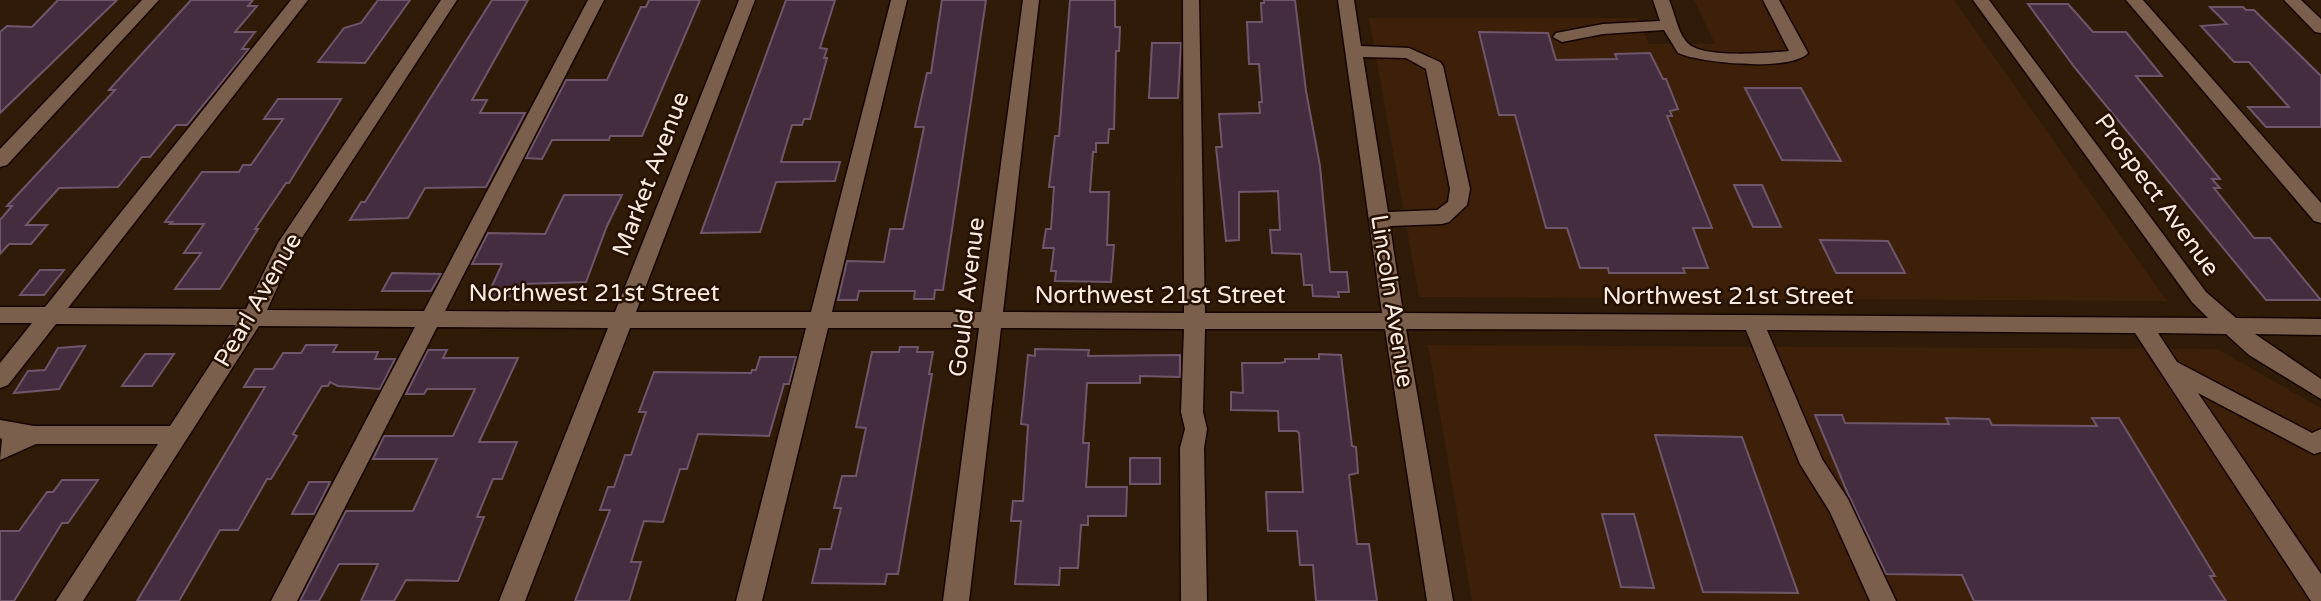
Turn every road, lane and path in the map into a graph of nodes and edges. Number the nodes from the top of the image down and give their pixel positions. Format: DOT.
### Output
graph roads {
  1 [pos="151,0"];
  2 [pos="300,0"];
  3 [pos="449,0"];
  4 [pos="596,0"];
  5 [pos="747,0"];
  6 [pos="899,0"];
  7 [pos="1031,0"];
  8 [pos="1191,0"];
  9 [pos="1346,0"];
  10 [pos="1661,0"];
  11 [pos="1771,0"];
  12 [pos="1980,0"];
  13 [pos="2134,0"];
  14 [pos="2292,0"];
  15 [pos="1671,25"];
  16 [pos="2321,29"];
  17 [pos="1562,37"];
  18 [pos="1353,51"];
  19 [pos="0,161"];
  20 [pos="2321,216"];
  21 [pos="1379,219"];
  22 [pos="0,315"];
  23 [pos="51,316"];
  24 [pos="253,317"];
  25 [pos="432,318"];
  26 [pos="624,319"];
  27 [pos="818,320"];
  28 [pos="990,321"];
  29 [pos="1194,321"];
  30 [pos="1394,321"];
  31 [pos="1753,322"];
  32 [pos="2140,324"];
  33 [pos="2230,326"];
  34 [pos="2321,327"];
  35 [pos="2172,368"];
  36 [pos="0,379"];
  37 [pos="2321,390"];
  38 [pos="0,429"];
  39 [pos="34,435"];
  40 [pos="177,435"];
  41 [pos="2319,446"];
  42 [pos="0,450"];
  43 [pos="2321,595"];
  44 [pos="69,601"];
  45 [pos="284,601"];
  46 [pos="512,601"];
  47 [pos="750,601"];
  48 [pos="956,601"];
  49 [pos="1194,601"];
  50 [pos="1440,601"];
  51 [pos="1883,601"];
  1 -- 19 [label="street"];
  2 -- 23 [label="street"];
  3 -- 24 [label="street, Pearl Avenue"];
  4 -- 25 [label="street"];
  5 -- 26 [label="street, Market Avenue"];
  6 -- 27 [label="street"];
  7 -- 28 [label="street, Gould Avenue"];
  8 -- 29 [label="street"];
  9 -- 18 [label="street, Lincoln Avenue"];
  10 -- 15 [label="street"];
  11 -- 15 [label="street"];
  12 -- 33 [label="street, Prospect Avenue"];
  13 -- 20 [label="street"];
  14 -- 16 [label="street"];
  15 -- 17 [label="street"];
  18 -- 21 [label="street, Lincoln Avenue"];
  18 -- 21 [label="street"];
  21 -- 30 [label="street, Lincoln Avenue"];
  22 -- 23 [label="street, Northwest 21st Street"];
  23 -- 24 [label="street, Northwest 21st Street"];
  23 -- 36 [label="street"];
  24 -- 25 [label="street, Northwest 21st Street"];
  24 -- 40 [label="street, Pearl Avenue"];
  25 -- 26 [label="street, Northwest 21st Street"];
  25 -- 45 [label="street"];
  26 -- 27 [label="street, Northwest 21st Street"];
  26 -- 46 [label="street, Market Avenue"];
  27 -- 28 [label="street, Northwest 21st Street"];
  27 -- 47 [label="street"];
  28 -- 29 [label="street, Northwest 21st Street"];
  28 -- 48 [label="street, Gould Avenue"];
  29 -- 30 [label="street, Northwest 21st Street"];
  29 -- 49 [label="street"];
  30 -- 31 [label="street, Northwest 21st Street"];
  30 -- 50 [label="street, Lincoln Avenue"];
  31 -- 32 [label="street, Northwest 21st Street"];
  31 -- 51 [label="street"];
  32 -- 33 [label="street, Northwest 21st Street"];
  32 -- 35 [label="street"];
  33 -- 34 [label="street, Northwest 21st Street"];
  33 -- 37 [label="street, Prospect Avenue"];
  35 -- 41 [label="street"];
  35 -- 43 [label="street"];
  38 -- 39 [label="street"];
  39 -- 40 [label="street"];
  39 -- 42 [label="street"];
  40 -- 44 [label="street, Pearl Avenue"];
}
